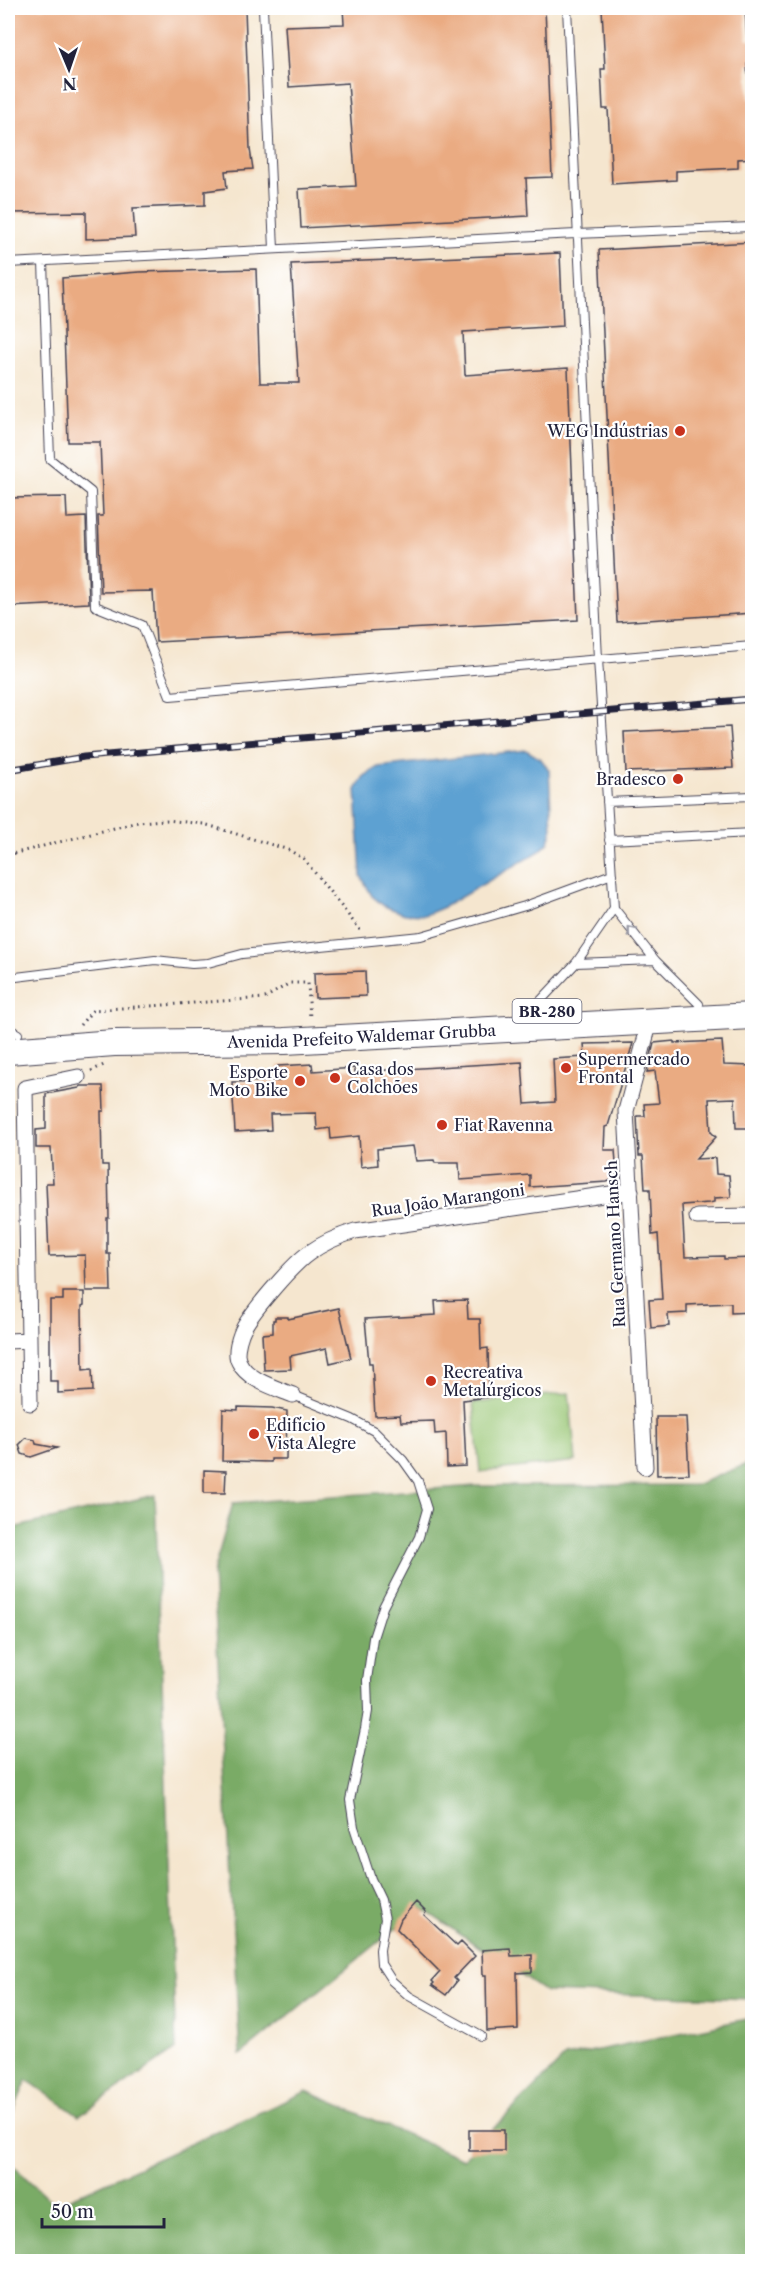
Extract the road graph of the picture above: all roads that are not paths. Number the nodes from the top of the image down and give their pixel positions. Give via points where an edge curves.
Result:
1 (263, 8) edge
2 (567, 8) edge
3 (753, 227) edge
4 (576, 234) junction
5 (274, 249) junction
6 (43, 262) junction
7 (8, 263) edge
8 (753, 646) edge
9 (598, 659) junction
10 (753, 796) edge
11 (607, 802) junction
12 (753, 833) edge
13 (609, 840) junction
14 (612, 874) junction
15 (614, 908) junction
16 (655, 960) junction
17 (576, 963) junction
18 (8, 978) edge
19 (753, 1001) edge
20 (699, 1004) junction
21 (530, 1012) junction
22 (753, 1016) edge
23 (650, 1021) junction
24 (10, 1037) edge
25 (78, 1077) dead end
26 (631, 1191) junction
27 (753, 1216) edge
28 (697, 1217) dead end
29 (29, 1340) junction
30 (8, 1341) edge
31 (293, 1395) joint
32 (30, 1402) dead end
33 (645, 1467) dead end
34 (481, 2036) dead end

1 - 5 lane
2 - 4 lane
3 - 4 lane
4 - 5 lane
4 - 9 lane
5 - 6 lane
6 - 7 lane
6 - 9 lane via 50,459 91,492 95,606 142,625 170,696
8 - 9 lane
9 - 11 lane
10 - 11 lane
11 - 13 lane
12 - 13 lane
13 - 14 lane
14 - 15 lane
14 - 18 lane via 525,906 421,936 242,954 208,963 155,960
16 -> 15 lane
15 - 17 lane
16 - 17 lane
16 - 20 lane
17 - 21 lane
19 - 20 highway, Avenida Prefeito Waldemar Grubba / BR-280
20 - 21 highway, Avenida Prefeito Waldemar Grubba / BR-280
21 - 24 highway, Avenida Prefeito Waldemar Grubba / BR-280
22 - 23 highway, Avenida Prefeito Waldemar Grubba / BR-280
23 - 24 highway, Avenida Prefeito Waldemar Grubba / BR-280 via 285,1041 114,1043
23 - 26 street, Rua Germano Hansch via 626,1111
25 - 29 street via 25,1088
26 - 31 street, Rua João Marangoni via 355,1232 308,1253 258,1308 241,1333 238,1348 238,1361 247,1373
26 - 33 street, Rua Germano Hansch
27 - 28 street
29 - 30 street
29 - 32 street
31 - 34 lane via 374,1431 418,1481 427,1509 419,1537 383,1607 373,1638 367,1680 368,1712 350,1800 354,1827 385,1919 381,1964 409,1996

